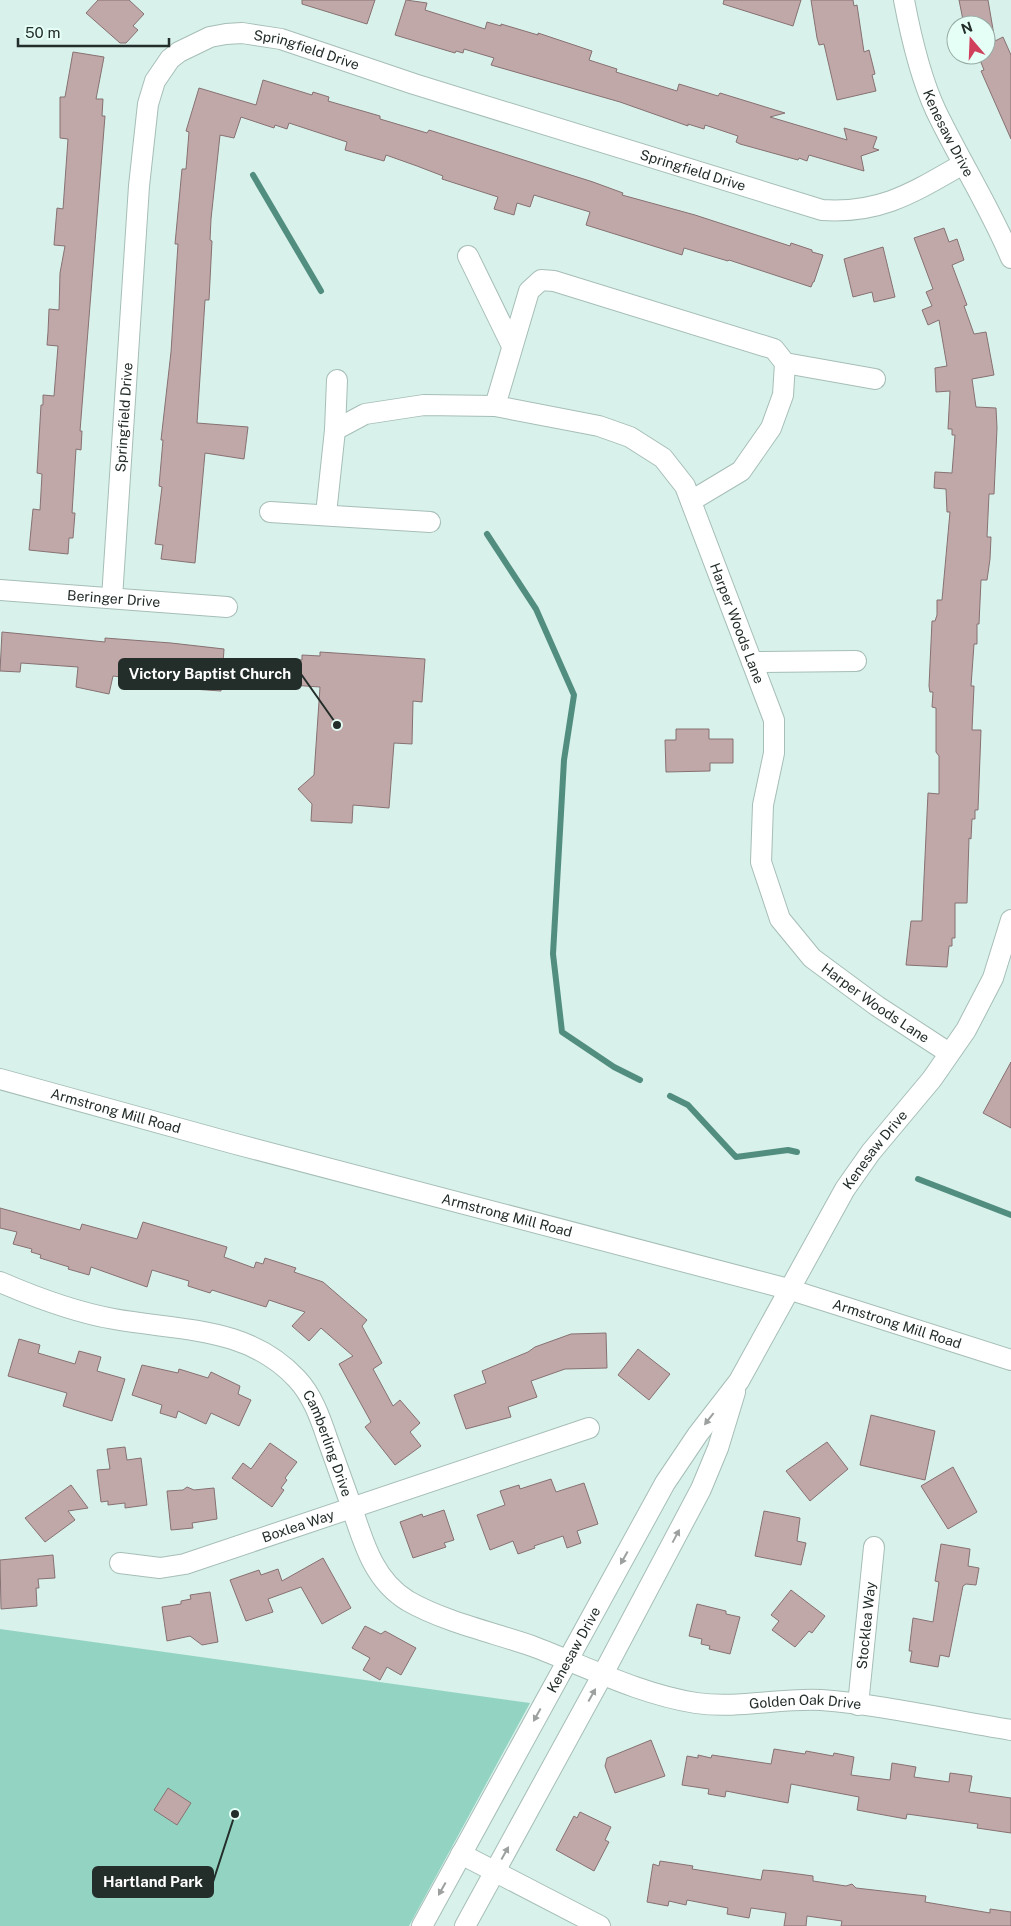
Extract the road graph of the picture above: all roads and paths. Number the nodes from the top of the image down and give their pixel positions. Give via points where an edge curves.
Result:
1 (904, 0) edge
2 (963, 164) junction
3 (468, 256) dead end
4 (1011, 258) edge
5 (512, 346) junction
6 (784, 363) junction
7 (875, 379) dead end
8 (337, 380) dead end
9 (495, 406) junction
10 (336, 430) junction
11 (691, 501) junction
12 (270, 512) dead end
13 (326, 514) junction
14 (430, 522) dead end
15 (0, 590) edge
16 (112, 598) junction
17 (227, 607) dead end
18 (856, 661) dead end
19 (752, 662) junction
20 (1011, 920) edge
21 (949, 1053) junction
22 (0, 1079) edge
23 (0, 1282) edge
24 (788, 1289) junction
25 (1011, 1360) edge
26 (739, 1381) junction
27 (588, 1428) dead end
28 (352, 1509) junction
29 (874, 1547) dead end
30 (120, 1563) dead end
31 (568, 1660) junction
32 (603, 1674) junction
33 (858, 1705) junction
34 (1011, 1730) edge
35 (461, 1854) junction
36 (495, 1872) junction
37 (422, 1926) edge
38 (465, 1926) edge
39 (600, 1926) edge

1 - 2 street, Kenesaw Drive via 918,61 935,109
2 - 4 street, Kenesaw Drive via 988,205
2 - 16 street, Springfield Drive via 904,196 872,208 847,212 822,210 414,84 281,39 242,32 226,34 210,37 179,52 155,81 148,104 138,196
3 - 5 street
5 - 6 street via 529,291 541,280 554,281 774,349
5 - 9 street
6 - 7 street
6 - 11 street via 784,395 771,428 741,471
8 - 10 street
9 - 10 street, Harper Woods Lane via 424,405 365,414
9 - 11 street, Harper Woods Lane via 599,426 630,437 663,458 685,486
10 - 13 street
11 - 19 street, Harper Woods Lane
12 - 13 street
13 - 14 street
15 - 16 street, Beringer Drive
16 - 17 street, Beringer Drive
18 - 19 street
19 - 21 street, Harper Woods Lane via 774,720 774,753 763,805 761,862 780,919 812,958
20 - 21 street, Kenesaw Drive via 993,978 966,1030
21 - 24 street, Kenesaw Drive via 845,1189
22 - 24 street, Armstrong Mill Road
23 - 28 street, Camberling Drive via 74,1310 111,1319 236,1338 262,1351 298,1380 309,1395 319,1414
24 - 25 street, Armstrong Mill Road
24 - 26 street, Kenesaw Drive
26 -> 31 street, Kenesaw Drive via 665,1484
32 -> 26 street, Kenesaw Drive via 701,1489
27 - 28 street, Boxlea Way
28 - 30 street, Boxlea Way via 185,1564 160,1568
28 - 31 street, Camberling Drive via 361,1538 379,1574 407,1600
29 - 33 street, Stocklea Way
31 - 32 street, Camberling Drive
31 -> 35 street, Kenesaw Drive
32 - 33 street, Golden Oak Drive via 695,1703 726,1706 820,1700
36 -> 32 street, Kenesaw Drive
33 - 34 street, Golden Oak Drive
35 - 36 street
35 -> 37 street, Kenesaw Drive
36 - 38 street, Kenesaw Drive
36 - 39 street

